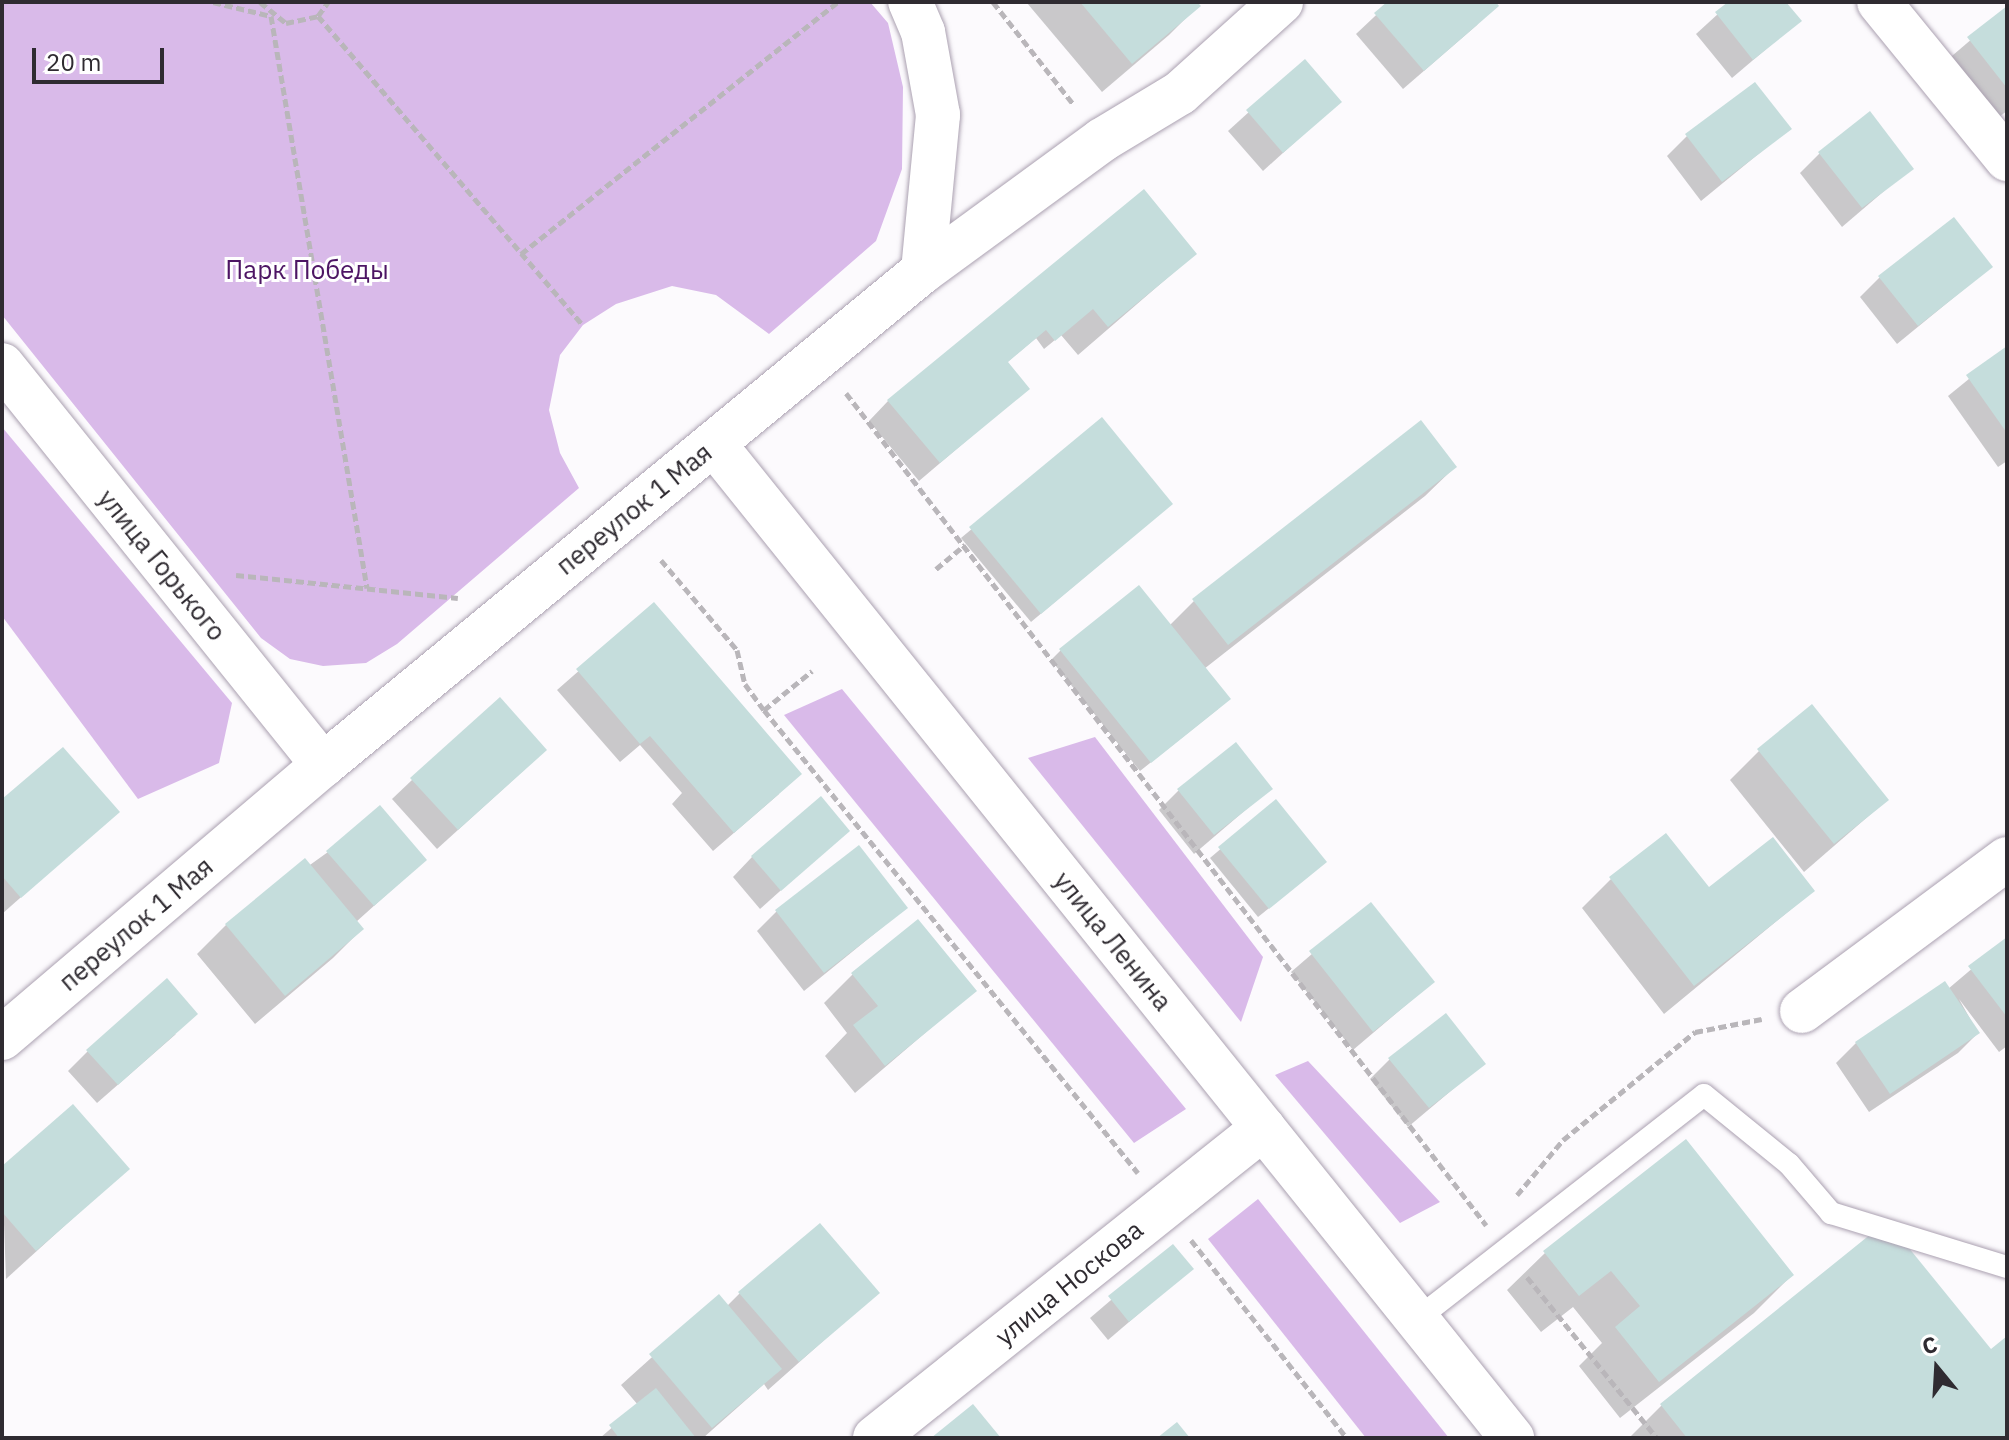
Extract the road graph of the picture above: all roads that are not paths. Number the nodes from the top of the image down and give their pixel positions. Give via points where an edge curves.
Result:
1 (910, 2) edge
2 (1281, 2) edge
3 (1879, 2) edge
4 (2007, 159) edge
5 (923, 271) junction
6 (2, 365) edge
7 (714, 444) junction
8 (323, 765) junction
9 (2007, 859) edge
10 (1802, 1011) road end
11 (2, 1038) edge
12 (1263, 1128) junction
13 (2007, 1267) edge
14 (1416, 1320) junction
15 (875, 1438) edge
16 (1512, 1438) edge

1 - 5 main road via 923,32 938,115
2 - 5 main road, переулок 1 Мая via 1180,93 1102,140
3 - 4 main road
5 - 7 main road, переулок 1 Мая
6 - 8 main road, улица Горького
7 - 8 main road, переулок 1 Мая
7 - 12 main road, улица Ленина
8 - 11 main road, переулок 1 Мая
9 - 10 main road
12 - 14 main road, улица Ленина
12 - 15 main road, улица Носкова
13 - 14 lane via 1831,1213 1789,1164 1704,1095
14 - 16 main road, улица Ленина

